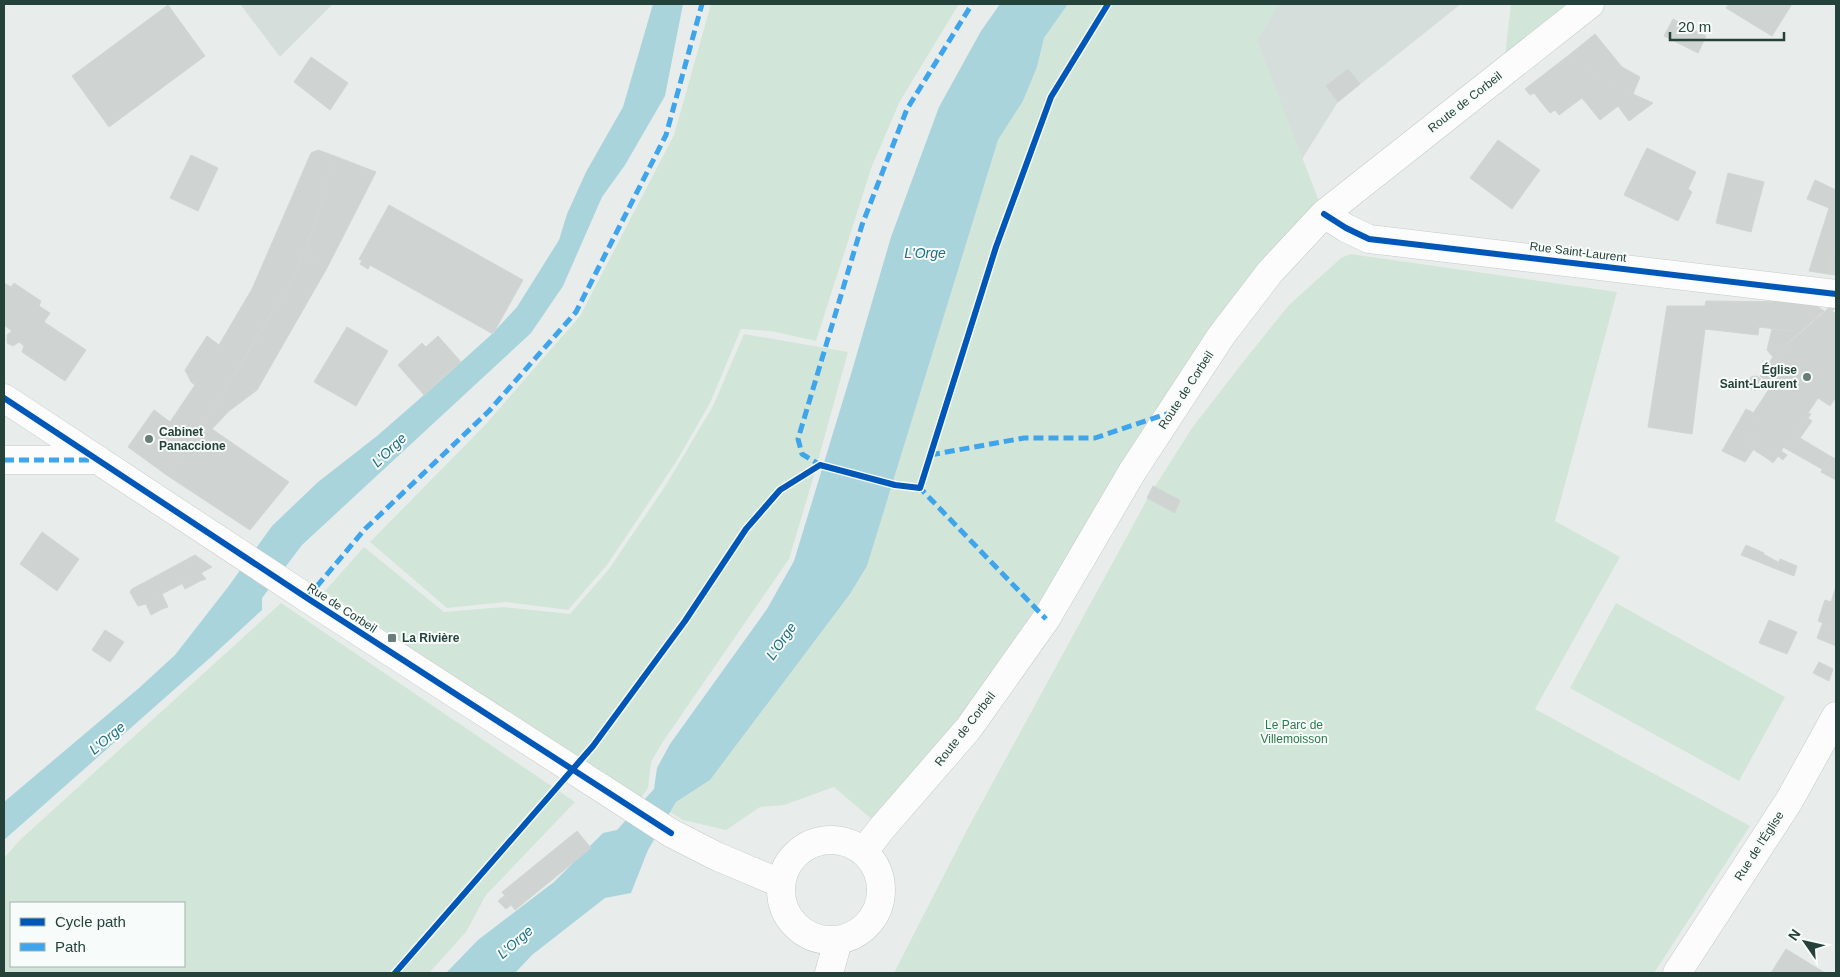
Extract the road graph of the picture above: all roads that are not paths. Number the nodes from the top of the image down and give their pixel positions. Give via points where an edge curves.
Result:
1 (1590, 4) edge
2 (1324, 214) junction
3 (1836, 294) edge
4 (4, 398) edge
5 (4, 460) edge
6 (98, 460) junction
7 (1836, 716) edge
8 (864, 852) junction
9 (780, 883) junction
10 (838, 940) junction
11 (829, 973) edge
12 (1676, 973) edge

1 - 2 main road, Route de Corbeil
2 - 3 main road, Rue Saint-Laurent via 1369,239
2 - 8 main road, Route de Corbeil via 1270,272 1221,336 1132,472 1046,619 968,728
4 - 6 main road, Rue de Corbeil
5 - 6 main road
6 - 9 main road, Rue de Corbeil via 671,834
7 - 12 main road, Rue de l'Église via 1789,801
8 - 9 main road via 841,840 815,842 792,858
8 - 10 main road via 880,876 880,904 874,918 864,928
9 - 10 main road via 787,915 796,927 823,940
10 - 11 main road

